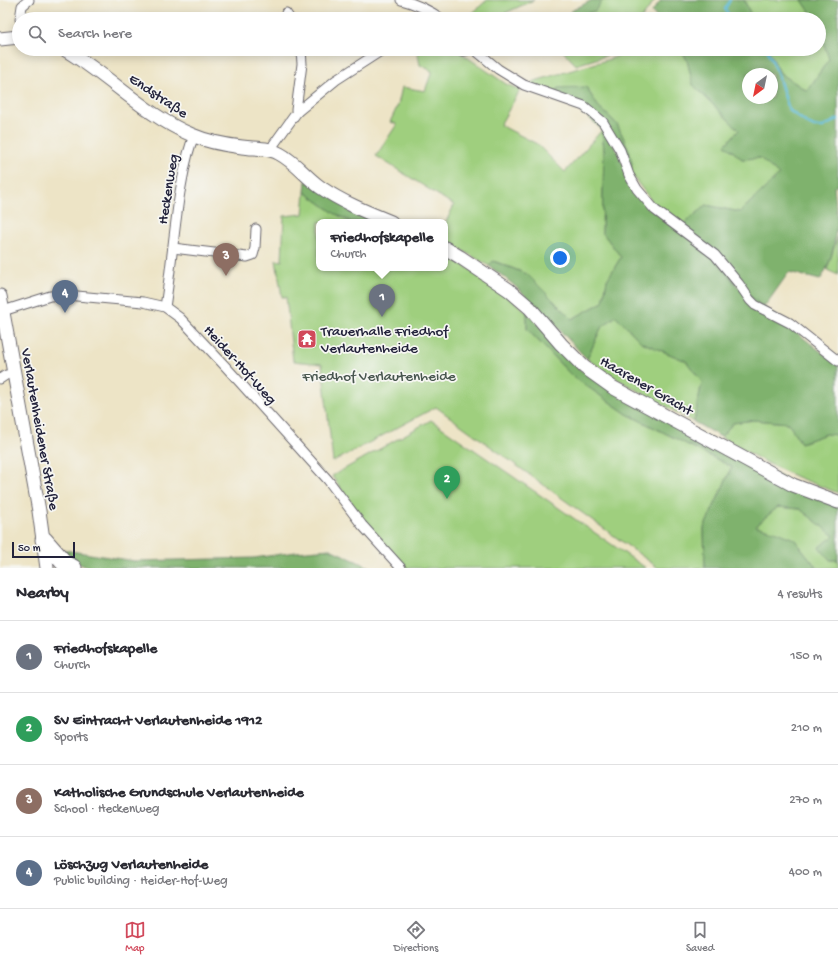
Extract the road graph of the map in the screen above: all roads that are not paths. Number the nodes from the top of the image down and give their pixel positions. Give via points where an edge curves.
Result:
1 (401, 0) edge
2 (26, 1) edge
3 (21, 12) edge
4 (432, 12) edge
5 (12, 38) edge
6 (0, 39) edge
7 (75, 56) edge
8 (301, 56) edge
9 (373, 56) edge
10 (482, 56) edge
11 (297, 112) junction
12 (194, 136) junction
13 (271, 150) junction
14 (383, 219) edge
15 (256, 229) dead end
16 (173, 248) junction
17 (448, 250) edge
18 (0, 296) edge
19 (165, 307) junction
20 (3, 311) junction
21 (838, 361) edge
22 (14, 373) junction
23 (0, 379) edge
24 (838, 502) edge
25 (44, 540) junction
26 (47, 568) edge
27 (73, 568) edge
28 (401, 568) edge

1 - 4 street via 412,2
2 - 3 street
5 - 6 main road
7 - 12 main road, Endstraße via 154,115
8 - 11 street
9 - 11 street via 336,80
10 - 21 street via 524,85 584,106 594,114 603,122 637,189 656,210 715,255 755,305 790,323
11 - 13 street
12 - 13 main road, Endstraße via 214,143
12 - 16 street, Heckenweg via 187,152
13 - 14 main road via 341,200
15 - 16 street via 253,255 247,257
16 - 19 street, Heckenweg
17 - 24 main road, Haarener Gracht via 509,290 530,308 584,367 612,387 793,485
18 - 20 main road, Verlautenheidener Straße
19 - 20 street, Heider-Hof-Weg via 143,302 66,295 50,296
19 - 28 street, Heider-Hof-Weg via 180,318 328,480 362,525
20 - 22 main road, Verlautenheidener Straße
22 - 23 street
22 - 25 main road, Verlautenheidener Straße
25 - 26 main road, Verlautenheidener Straße
25 - 27 highway via 66,565

